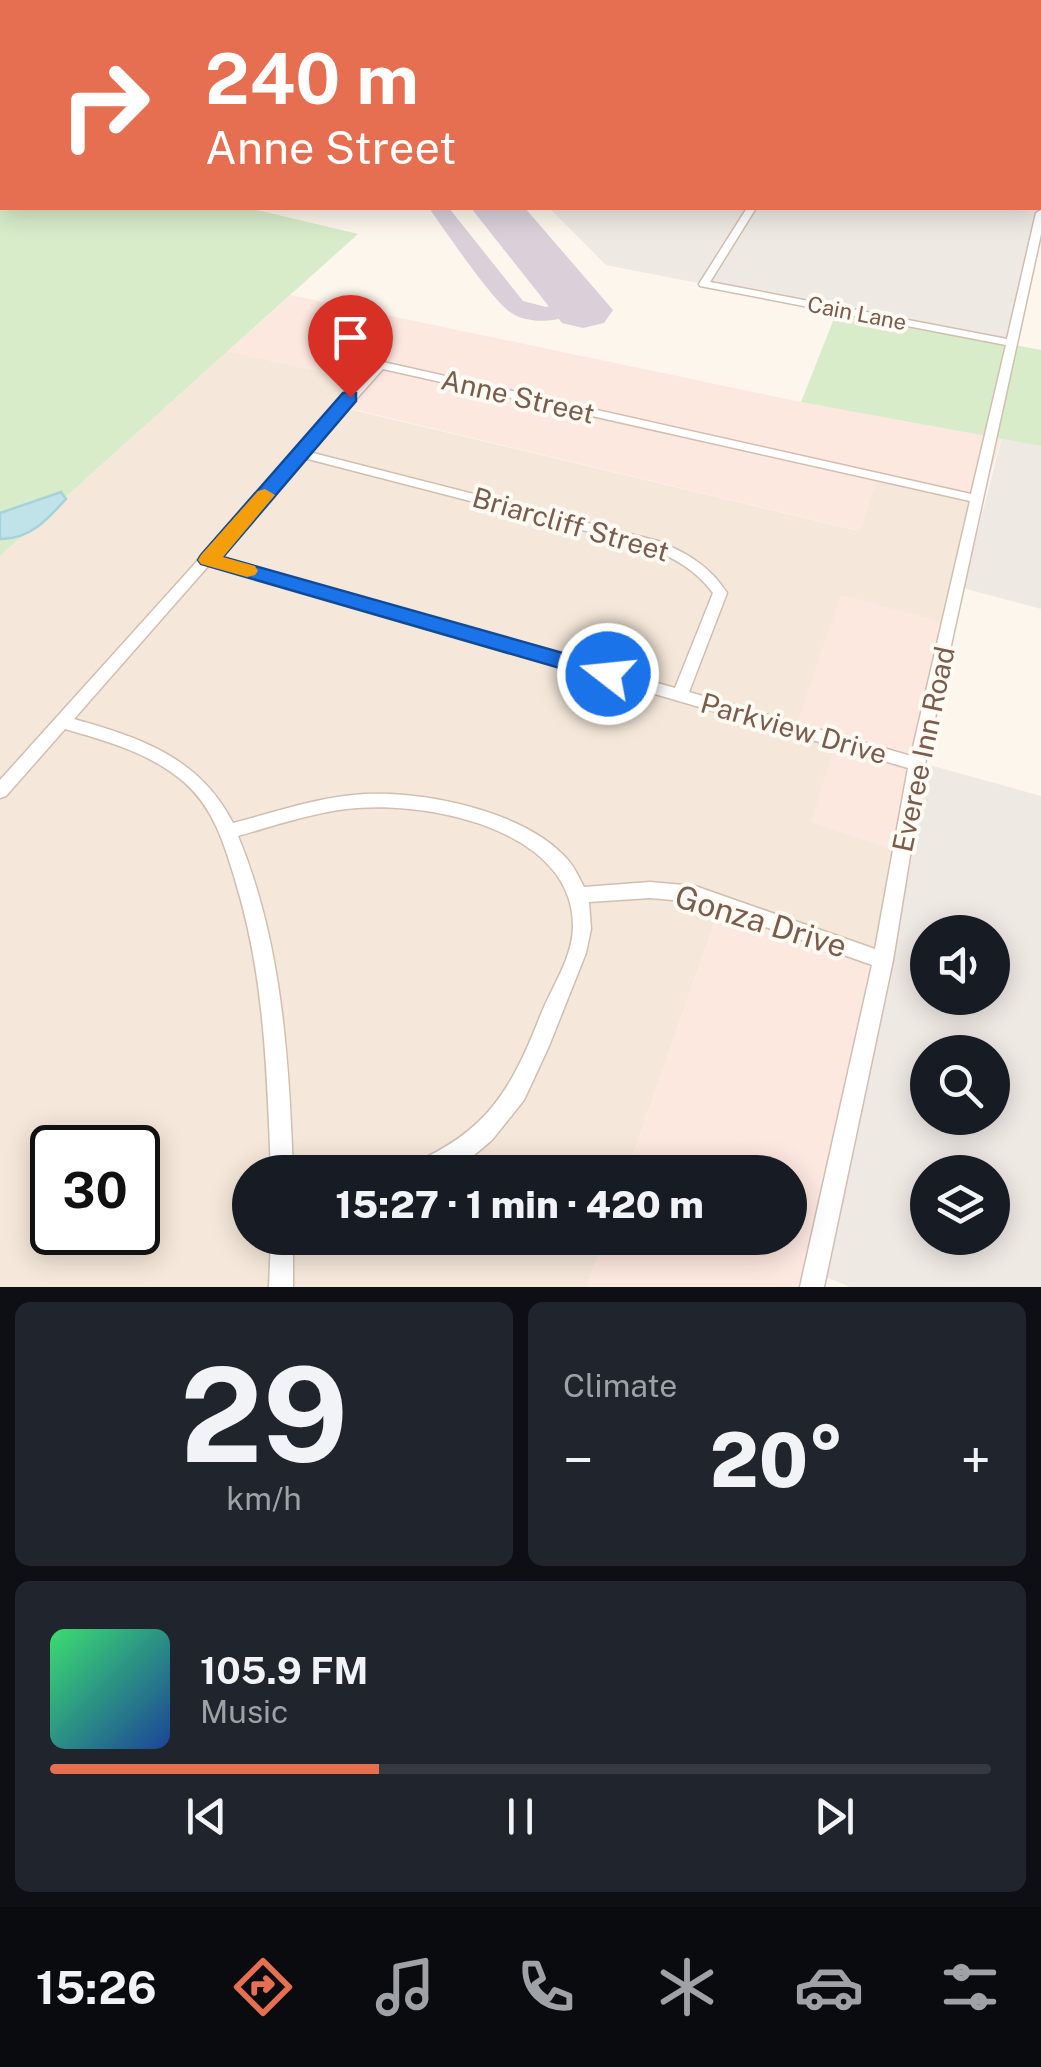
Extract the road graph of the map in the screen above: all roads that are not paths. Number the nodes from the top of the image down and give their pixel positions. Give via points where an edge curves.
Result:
1 (750, 210) edge
2 (1041, 213) edge
3 (1012, 343) junction
4 (335, 350) dead end
5 (380, 366) junction
6 (301, 454) junction
7 (978, 499) junction
8 (208, 560) junction
9 (681, 694) junction
10 (62, 722) junction
11 (918, 764) junction
12 (0, 791) edge
13 (230, 831) junction
14 (578, 895) junction
15 (883, 960) junction
16 (282, 1155) edge
17 (457, 1155) edge
18 (281, 1255) edge
19 (280, 1287) edge
20 (812, 1287) edge

1 - 3 street, Cain Lane via 705,283
2 - 3 street, Everee Inn Road
3 - 7 street, Everee Inn Road
4 - 5 street, Anne Street
5 - 6 street
5 - 7 street, Anne Street
6 - 8 street
6 - 9 street, Briarcliff Street via 684,556 708,573 720,593
7 - 11 street, Everee Inn Road
8 - 9 street, Parkview Drive
8 - 10 street
9 - 11 street, Parkview Drive
10 - 12 street
10 - 13 street via 162,758 203,791
11 - 15 street, Everee Inn Road
13 - 14 street via 330,805 404,800 529,837 554,855
13 - 16 street via 261,938 279,1048
14 - 15 street, Gonza Drive via 695,894
14 - 17 street via 582,928 571,965 511,1105
15 - 20 street, Everee Inn Road
18 - 19 street

